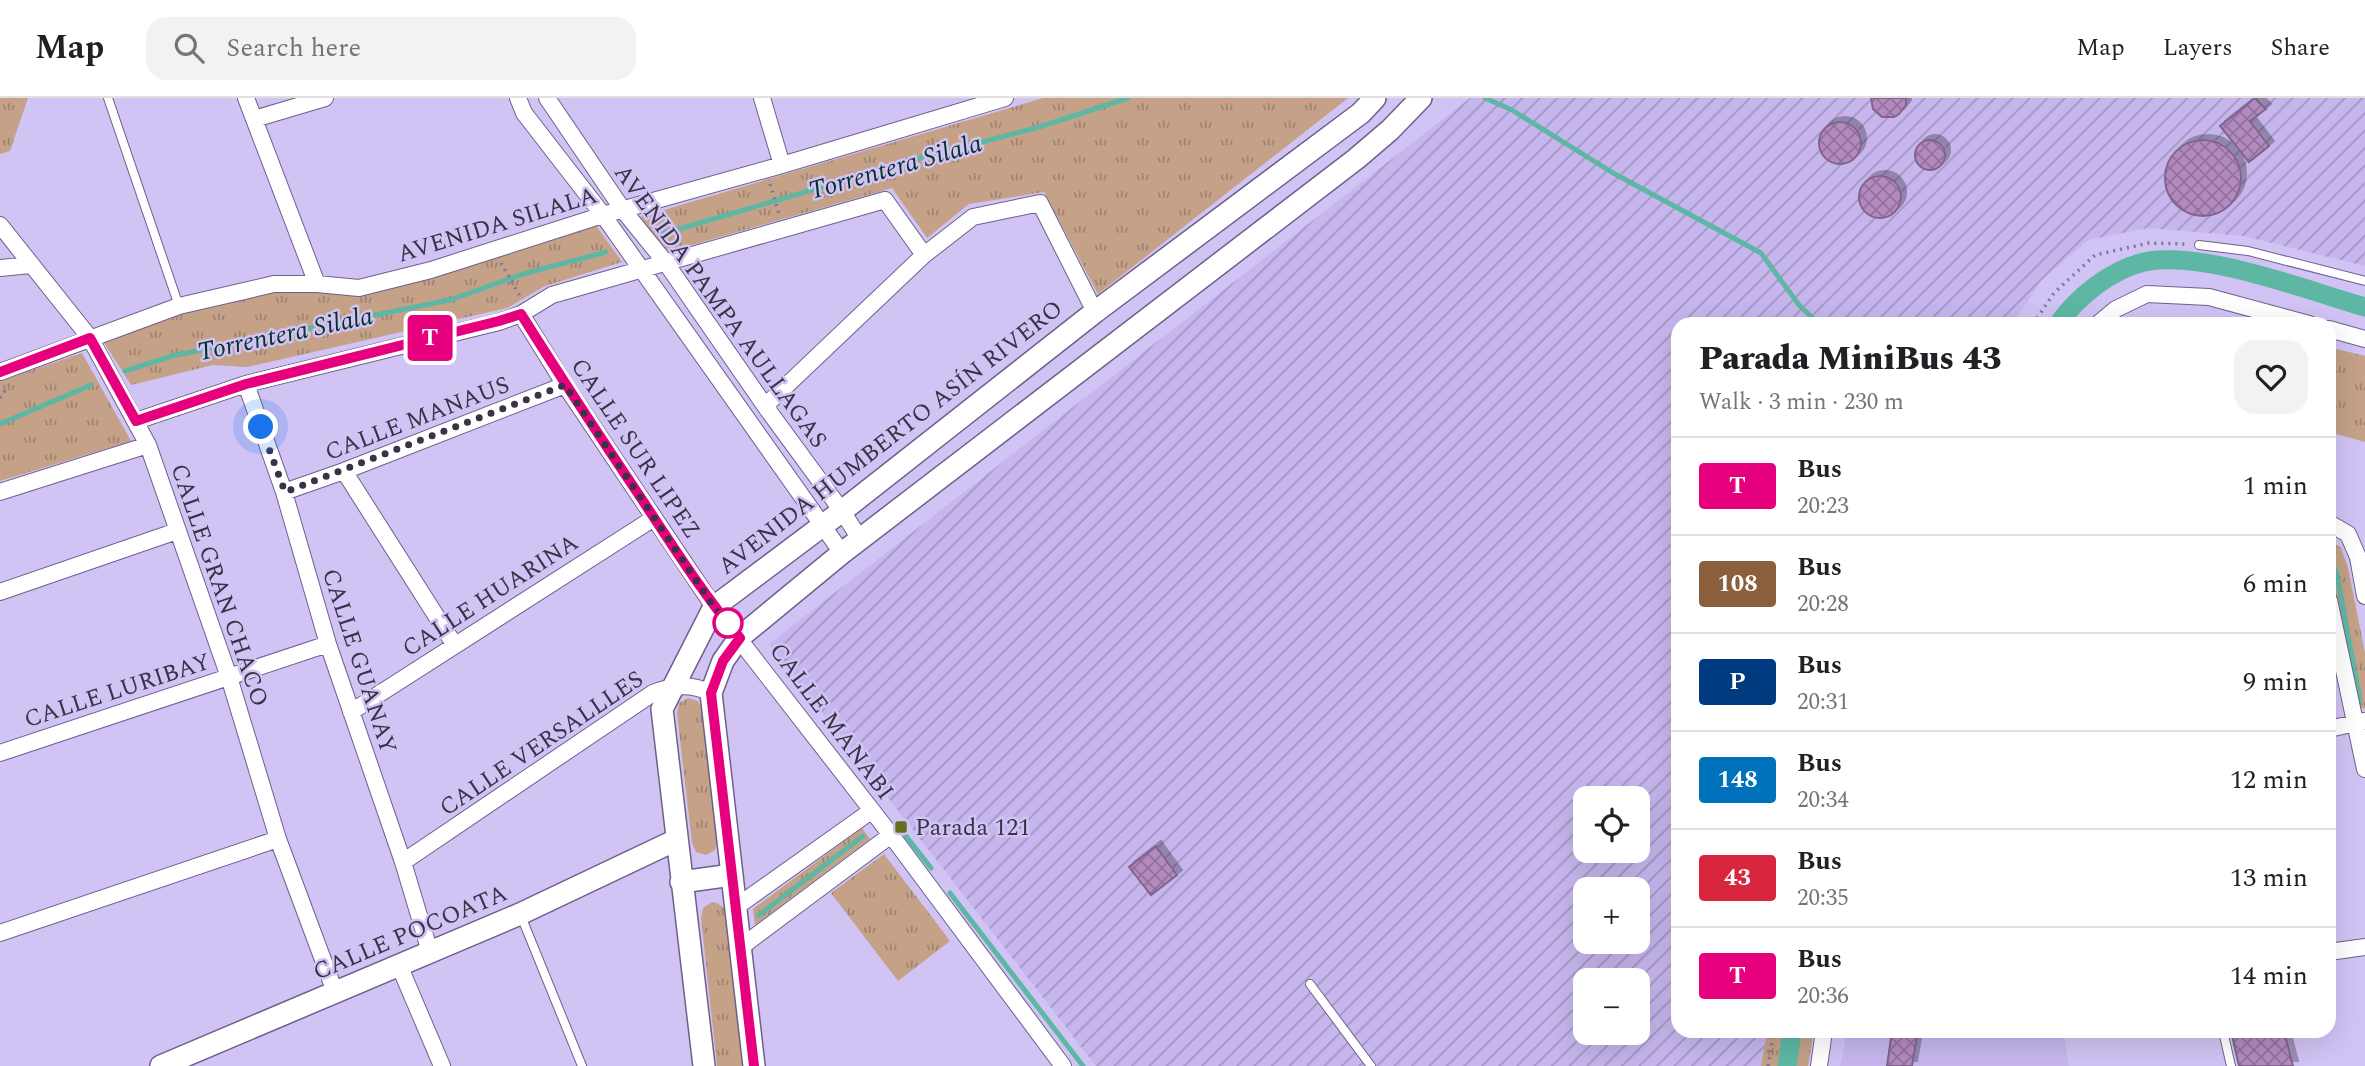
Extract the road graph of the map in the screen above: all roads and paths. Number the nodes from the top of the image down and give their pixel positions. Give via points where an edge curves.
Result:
1 (108, 98) edge
2 (246, 98) edge
3 (325, 98) edge
4 (518, 98) edge
5 (547, 98) edge
6 (762, 98) edge
7 (1002, 98) edge
8 (1375, 98) edge
9 (1421, 98) edge
10 (254, 120) junction
11 (1333, 133) junction
12 (1356, 159) junction
13 (782, 165) junction
14 (773, 192) dead end
15 (623, 210) junction
16 (778, 210) dead end
17 (603, 215) junction
18 (0, 225) edge
19 (2199, 245) joint
20 (923, 255) junction
21 (666, 263) junction
22 (31, 265) junction
23 (0, 268) edge
24 (641, 268) junction
25 (506, 273) dead end
26 (2365, 281) edge
27 (317, 284) junction
28 (514, 285) dead end
29 (179, 306) junction
30 (1095, 312) junction
31 (521, 314) junction
32 (2038, 317) edge
33 (2106, 317) edge
34 (2283, 317) edge
35 (2336, 331) edge
36 (90, 338) junction
37 (2365, 339) edge
38 (0, 372) edge
39 (246, 384) junction
40 (565, 385) junction
41 (765, 406) junction
42 (136, 421) junction
43 (148, 444) junction
44 (344, 471) junction
45 (0, 492) edge
46 (285, 492) junction
47 (842, 511) junction
48 (654, 518) junction
49 (821, 525) junction
50 (2336, 527) edge
51 (177, 531) junction
52 (860, 539) junction
53 (842, 553) junction
54 (2362, 556) edge
55 (0, 592) edge
56 (2365, 596) edge
57 (714, 607) junction
58 (2336, 628) edge
59 (740, 638) junction
60 (328, 644) junction
61 (454, 644) junction
62 (229, 677) junction
63 (672, 686) junction
64 (711, 693) junction
65 (351, 712) junction
66 (2360, 722) edge
67 (2336, 727) edge
68 (0, 753) edge
69 (2365, 769) edge
70 (871, 811) junction
71 (891, 835) junction
72 (278, 839) junction
73 (676, 841) junction
74 (403, 862) junction
75 (732, 876) junction
76 (681, 882) junction
77 (736, 908) junction
78 (520, 914) junction
79 (0, 933) edge
80 (741, 947) junction
81 (2365, 947) edge
82 (2336, 951) edge
83 (430, 952) junction
84 (399, 965) junction
85 (1310, 984) dead end
86 (335, 992) junction
87 (1773, 1038) edge
88 (1824, 1038) edge
89 (2225, 1038) edge
90 (161, 1066) edge
91 (442, 1066) edge
92 (582, 1066) edge
93 (704, 1066) edge
94 (754, 1066) edge
95 (1063, 1066) edge
96 (1371, 1066) edge
97 (1768, 1066) edge
98 (1819, 1066) edge
99 (2231, 1066) edge

1 - 29 lane
2 - 10 street
3 - 10 street
4 - 17 street, AVENIDA PAMPA AULLAGAS via 524,113
5 - 15 street, AVENIDA PAMPA AULLAGAS
6 - 13 street
7 - 13 street, AVENIDA SILALA
8 - 11 street, AVENIDA HUMBERTO ASÍN RIVERO
9 - 12 street
10 - 27 street
11 - 12 street
11 - 30 street, AVENIDA HUMBERTO ASÍN RIVERO
12 - 52 street
13 - 15 street, AVENIDA SILALA
14 - 16 path
15 - 17 street, AVENIDA SILALA
15 - 21 street, AVENIDA PAMPA AULLAGAS
17 - 24 street, AVENIDA PAMPA AULLAGAS
17 - 27 street, AVENIDA SILALA via 359,288
18 - 22 street, CALLE GRAN CHACO
19 - 26 lane via 2248,251
19 - 32 path via 2149,243 2095,255 2054,293
20 - 21 street via 885,200
20 - 30 street via 973,217 1040,203
20 - 41 street
21 - 24 street
21 - 41 street, AVENIDA PAMPA AULLAGAS
22 - 23 street
22 - 36 street, CALLE GRAN CHACO
24 - 31 street via 552,295
24 - 49 street, AVENIDA PAMPA AULLAGAS
25 - 28 path
27 - 29 street, AVENIDA SILALA via 274,285
29 - 36 street, AVENIDA SILALA
30 - 47 street, AVENIDA HUMBERTO ASÍN RIVERO
31 - 39 street
31 - 40 street, CALLE SUR LIPEZ
33 - 34 street via 2147,294 2209,297
35 - 37 street
36 - 38 street, AVENIDA SILALA
36 - 42 street, CALLE GRAN CHACO
39 - 42 street
39 - 46 street, CALLE GUANAY
40 - 44 street, CALLE MANAUS
40 - 48 street, CALLE SUR LIPEZ
41 - 47 street, AVENIDA PAMPA AULLAGAS
42 - 43 street, CALLE GRAN CHACO
43 - 45 street
43 - 51 street, CALLE GRAN CHACO
44 - 46 street, CALLE MANAUS
44 - 61 street
46 - 60 street, CALLE GUANAY
47 - 49 street, AVENIDA HUMBERTO ASÍN RIVERO
47 - 52 street, AVENIDA PAMPA AULLAGAS
48 - 57 street, CALLE SUR LIPEZ
48 - 61 street, CALLE HUARINA
49 - 53 street, AVENIDA PAMPA AULLAGAS
49 - 57 street, AVENIDA HUMBERTO ASÍN RIVERO
50 - 54 street via 2348,534
51 - 55 street
51 - 62 street, CALLE GRAN CHACO
52 - 53 street
53 - 59 street
54 - 56 street
57 - 59 street, CALLE MANABI
57 - 63 street, AVENIDA HUMBERTO ASÍN RIVERO
58 - 66 street
59 - 64 street via 723,661
59 - 70 street, CALLE MANABI
60 - 62 street, CALLE LURIBAY
60 - 65 street, CALLE GUANAY
61 - 65 street, CALLE HUARINA
62 - 68 street, CALLE LURIBAY
62 - 72 street, CALLE GRAN CHACO
63 - 64 street, CALLE VERSALLLES via 699,687
63 - 73 street, AVENIDA HUMBERTO ASÍN RIVERO via 662,709
63 - 74 street, CALLE VERSALLLES via 653,693
64 - 75 street
65 - 74 street, CALLE GUANAY
66 - 67 street
66 - 69 street
70 - 71 street, CALLE MANABI
70 - 77 street
71 - 80 street
71 - 95 street, CALLE MANABI
72 - 79 street
72 - 86 street, CALLE GRAN CHACO
73 - 76 street, AVENIDA HUMBERTO ASÍN RIVERO
73 - 78 street, CALLE POCOATA
74 - 83 street, CALLE GUANAY
75 - 76 street
75 - 77 street
76 - 93 street, AVENIDA HUMBERTO ASÍN RIVERO
77 - 80 street
78 - 83 street, CALLE POCOATA
78 - 92 lane
80 - 94 street
81 - 82 street
83 - 84 street, CALLE POCOATA
84 - 86 street, CALLE POCOATA
84 - 91 street
85 - 96 lane
86 - 90 street, CALLE POCOATA
87 - 97 path
88 - 98 street
89 - 99 lane

